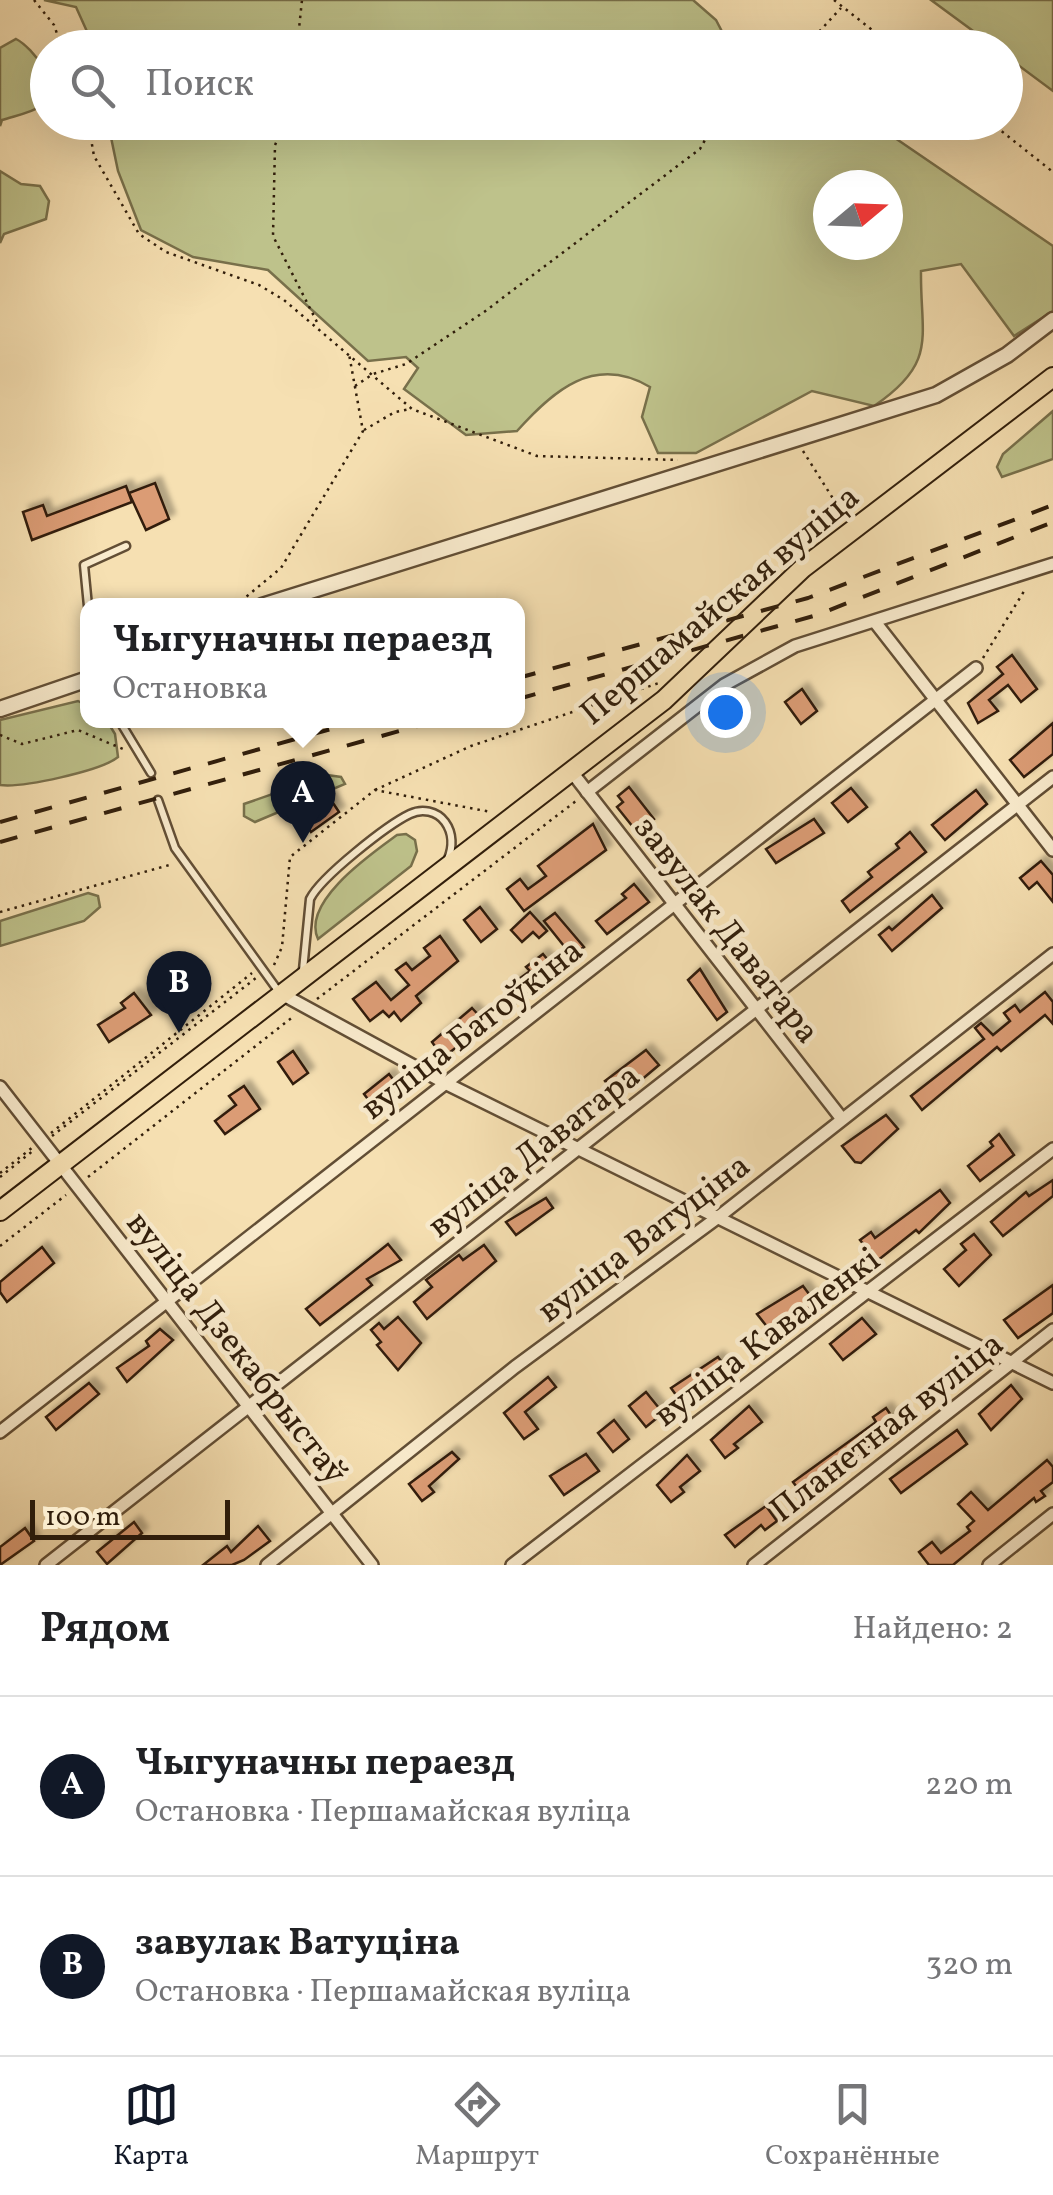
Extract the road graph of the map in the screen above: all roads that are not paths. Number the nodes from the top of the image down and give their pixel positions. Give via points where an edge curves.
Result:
1 (1053, 320) edge
2 (1053, 378) edge
3 (126, 546) dead end
4 (1053, 564) edge
5 (87, 598) edge
6 (288, 598) edge
7 (874, 622) junction
8 (976, 668) road end
9 (80, 682) edge
10 (937, 702) junction
11 (0, 709) edge
12 (122, 728) edge
13 (572, 771) junction
14 (151, 772) dead end
15 (1053, 777) edge
16 (587, 792) junction
17 (158, 800) dead end
18 (1018, 805) junction
19 (1053, 850) edge
20 (446, 865) junction
21 (673, 904) junction
22 (1053, 954) edge
23 (303, 975) junction
24 (280, 992) junction
25 (757, 1011) junction
26 (445, 1083) junction
27 (0, 1086) edge
28 (842, 1119) junction
29 (582, 1148) junction
30 (1053, 1149) edge
31 (61, 1164) junction
32 (0, 1211) edge
33 (721, 1216) junction
34 (872, 1290) junction
35 (170, 1302) junction
36 (1053, 1330) edge
37 (1012, 1361) junction
38 (1053, 1383) edge
39 (249, 1406) junction
40 (0, 1432) edge
41 (332, 1514) junction
42 (1053, 1514) edge
43 (46, 1565) edge
44 (268, 1565) edge
45 (372, 1565) edge
46 (512, 1565) edge
47 (754, 1565) edge
48 (989, 1565) edge

1 - 6 street via 1008,355 936,395
2 - 13 main road, Першамайская вуліца via 772,594 692,677
3 - 5 lane via 84,566
4 - 7 street
7 - 10 street
7 - 16 street via 796,646 724,685
8 - 10 street, вуліца Батоўкіна
9 - 11 street
10 - 18 street
10 - 21 street, вуліца Батоўкіна
12 - 14 lane
13 - 16 street, завулак Даватара
13 - 20 main road, Першамайская вуліца
15 - 18 street, вуліца Даватара
16 - 21 street, завулак Даватара
17 - 24 lane via 174,848
18 - 19 street
18 - 25 street, вуліца Даватара
20 - 23 main road, Першамайская вуліца
20 - 23 lane via 451,834 429,811 412,812 362,850 310,898
21 - 25 street, завулак Даватара
21 - 26 street, вуліца Батоўкіна
22 - 28 street, вуліца Ватуціна
23 - 24 main road, Першамайская вуліца
24 - 26 street
24 - 31 main road, Першамайская вуліца
25 - 28 street, завулак Даватара
25 - 29 street, вуліца Даватара
26 - 29 street
26 - 35 street, вуліца Батоўкіна
27 - 31 street, вуліца Дзекабрыстаў
28 - 33 street, вуліца Ватуціна
29 - 33 street
29 - 39 street, вуліца Даватара
30 - 34 street, вуліца Каваленкі
31 - 32 main road, Першамайская вуліца
31 - 35 street, вуліца Дзекабрыстаў
33 - 34 street
33 - 41 street, вуліца Ватуціна via 515,1367
34 - 37 street
34 - 46 street, вуліца Каваленкі
35 - 39 street, вуліца Дзекабрыстаў
35 - 40 street, вуліца Батоўкіна
36 - 37 street, Планетная вуліца
37 - 38 street
37 - 47 street, Планетная вуліца
39 - 41 street, вуліца Дзекабрыстаў
39 - 43 street, вуліца Даватара
41 - 44 street, вуліца Ватуціна
41 - 45 street, вуліца Дзекабрыстаў
42 - 48 street

